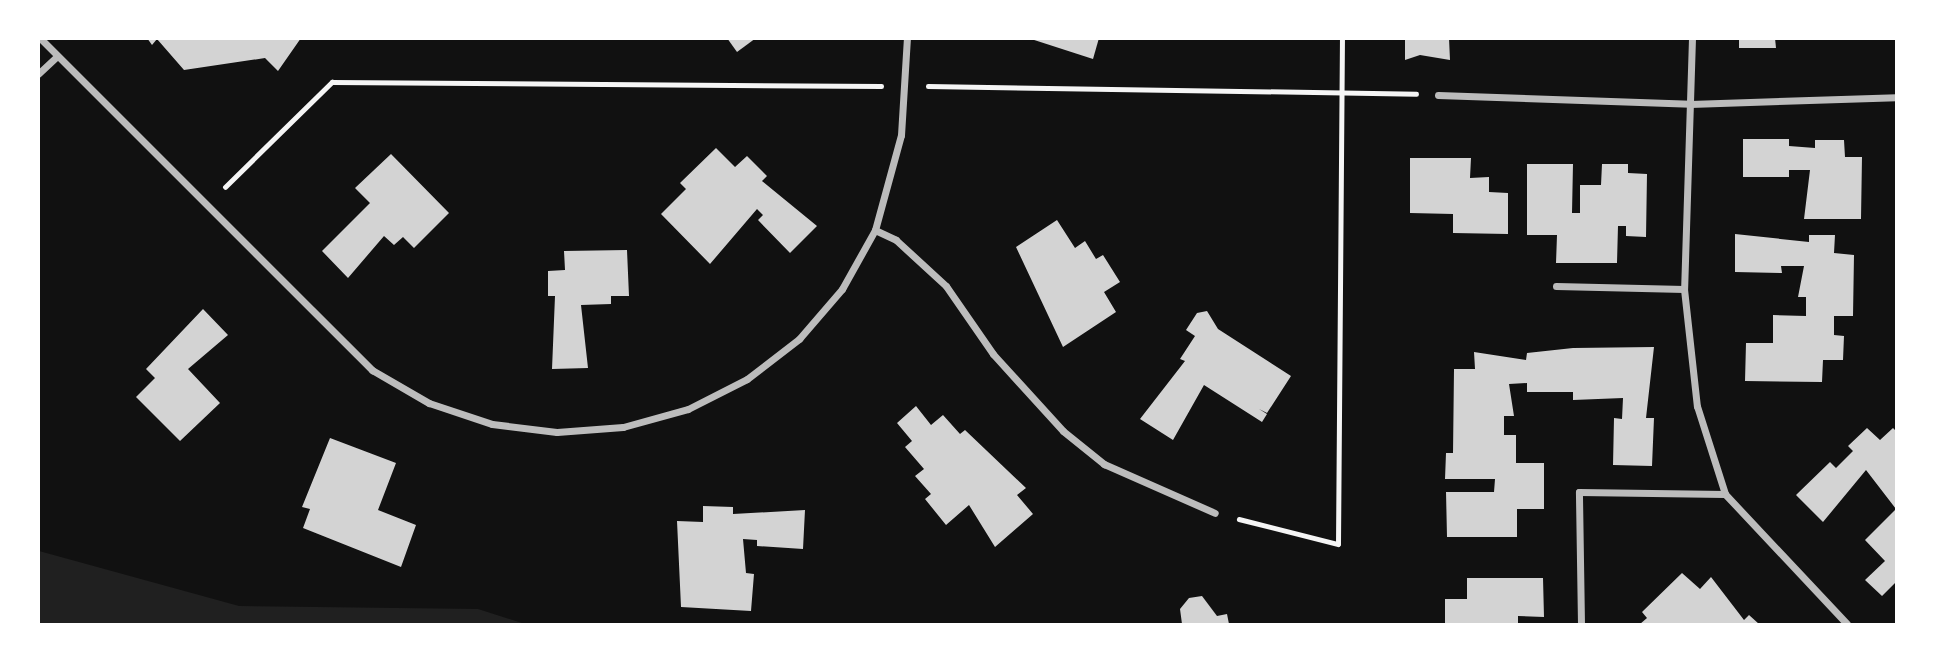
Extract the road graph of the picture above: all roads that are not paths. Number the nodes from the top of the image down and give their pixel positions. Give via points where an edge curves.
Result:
1 (40, 38) edge
2 (907, 38) edge
3 (1692, 38) edge
4 (57, 56) junction
5 (38, 74) edge
6 (1438, 95) road end
7 (1896, 97) edge
8 (1690, 104) junction
9 (875, 230) junction
10 (1556, 286) dead end
11 (1684, 289) junction
12 (1725, 494) junction
13 (1215, 513) road end
14 (1581, 625) edge
15 (1847, 625) edge

1 - 4 street
2 - 9 street via 898,147
3 - 8 street
4 - 5 street
4 - 9 street via 372,370 454,411 492,424 557,432 623,427 675,413 747,379 808,329 842,289
6 - 8 street
7 - 8 street
8 - 11 street
9 - 13 street via 895,240 946,286 993,354 1063,431 1104,464
10 - 11 street
11 - 12 street via 1697,406
12 - 14 street via 1579,492
12 - 15 street

